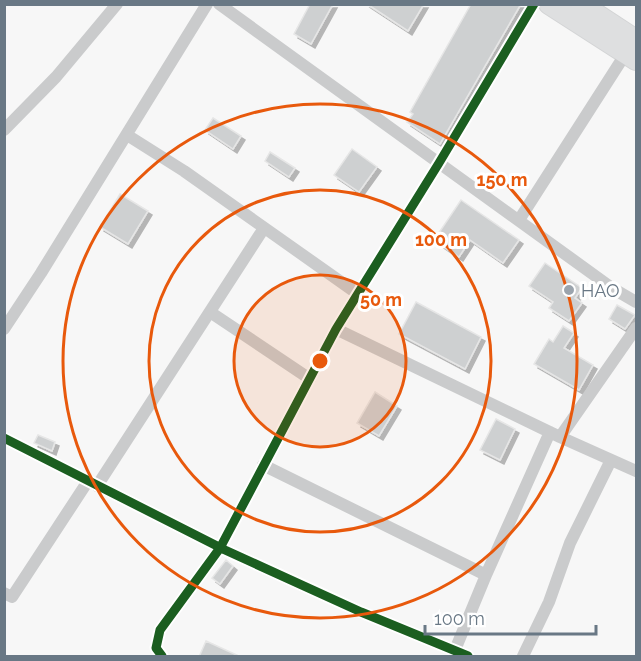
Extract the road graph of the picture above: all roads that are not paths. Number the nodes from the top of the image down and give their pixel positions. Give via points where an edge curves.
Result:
1 (117, 4) edge
2 (207, 4) edge
3 (219, 4) edge
4 (534, 4) edge
5 (549, 4) edge
6 (581, 4) edge
7 (633, 51) edge
8 (4, 130) edge
9 (127, 135) junction
10 (439, 163) junction
11 (519, 220) junction
12 (264, 228) junction
13 (358, 294) junction
14 (636, 302) edge
15 (210, 312) junction
16 (636, 328) edge
17 (4, 329) edge
18 (336, 329) junction
19 (310, 379) junction
20 (555, 435) junction
21 (4, 438) edge
22 (611, 460) junction
23 (263, 465) junction
24 (636, 471) edge
25 (92, 484) junction
26 (220, 548) junction
27 (486, 574) junction
28 (4, 593) edge
29 (455, 650) junction
30 (162, 657) edge
31 (468, 657) edge
32 (522, 657) edge

1 - 8 street via 56,77
2 - 9 street
3 - 10 street
4 - 10 street
5 - 7 main road
6 - 7 main road
7 - 11 street
9 - 12 street
9 - 17 street
10 - 11 street
10 - 13 street
11 - 14 street
12 - 13 street
12 - 15 street
13 - 18 street
15 - 19 street
15 - 25 street
16 - 20 street
18 - 19 street
18 - 20 street
19 - 23 street
20 - 22 street
20 - 27 street
21 - 25 street
22 - 24 street
22 - 32 street via 570,543 549,602
23 - 26 street
23 - 27 street
25 - 26 street
25 - 28 street via 12,597
26 - 29 street
26 - 30 street via 160,630 156,648
27 - 29 street
29 - 31 street

